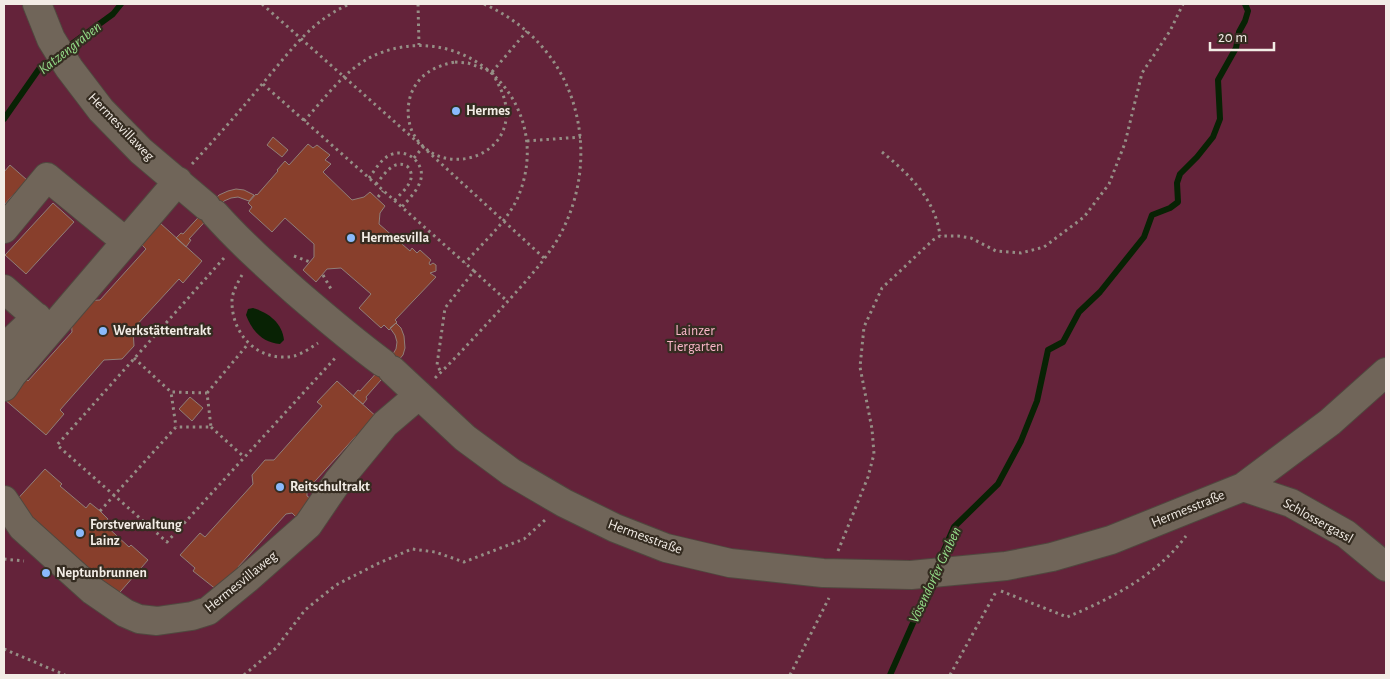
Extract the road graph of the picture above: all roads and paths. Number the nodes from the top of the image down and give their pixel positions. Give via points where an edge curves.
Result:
1 (262, 4) edge
2 (350, 4) edge
3 (418, 4) edge
4 (484, 4) edge
5 (1183, 4) edge
6 (30, 6) edge
7 (527, 31) junction
8 (300, 38) junction
9 (419, 45) junction
10 (492, 72) junction
11 (344, 77) junction
12 (263, 84) junction
13 (304, 121) junction
14 (580, 138) junction
15 (527, 142) junction
16 (423, 147) junction
17 (882, 152) dead end
18 (414, 158) junction
19 (369, 178) junction
20 (178, 181) junction
21 (376, 184) junction
22 (383, 191) junction
23 (378, 197) dead end
24 (394, 201) junction
25 (402, 208) junction
26 (503, 221) junction
27 (4, 229) edge
28 (940, 236) junction
29 (124, 241) junction
30 (544, 258) junction
31 (222, 260) dead end
32 (465, 263) junction
33 (474, 271) junction
34 (4, 289) edge
35 (507, 301) junction
36 (44, 323) junction
37 (248, 344) dead end
38 (4, 348) edge
39 (134, 358) junction
40 (334, 359) dead end
41 (1386, 372) edge
42 (441, 373) junction
43 (4, 387) edge
44 (171, 392) junction
45 (207, 392) junction
46 (419, 395) junction
47 (176, 427) junction
48 (211, 428) junction
49 (244, 457) junction
50 (1243, 487) junction
51 (114, 495) junction
52 (4, 500) edge
53 (564, 503) junction
54 (100, 511) dead end
55 (1188, 534) dead end
56 (4, 559) edge
57 (30, 562) dead end
58 (1386, 567) edge
59 (832, 573) junction
60 (1002, 578) junction
61 (4, 649) edge
62 (65, 675) edge
63 (244, 675) edge
64 (790, 675) edge
65 (950, 675) edge

1 - 8 path
2 - 8 path via 330,14
3 - 9 path
4 - 7 path
5 - 28 path via 1170,31 1142,73 1125,143 1109,184 1084,217 1044,247 1021,253 996,251 971,238
6 - 20 lane, Hermesvillaweg via 69,68 101,110 141,151
7 - 10 path
7 - 14 path via 560,72 574,104
8 - 11 path
8 - 12 path
9 - 10 path via 460,52
9 - 11 path via 398,47 379,54
10 - 15 path via 520,111
10 - 16 path via 455,62 442,64 421,78 409,100 408,113 410,126
10 - 16 path via 504,96 506,109 505,122 493,145 477,156 458,160 445,159
11 - 13 path
11 - 16 path
12 - 13 path
12 - 20 path
13 - 19 path
14 - 15 path
14 - 30 path via 582,156 577,193 564,227
15 - 26 path via 527,162 520,192
16 - 18 path
16 - 26 path
17 - 28 path via 900,167 931,203 939,222
18 - 19 path via 402,153 389,156
18 - 25 path via 420,166 421,179
19 - 21 path
20 - 29 lane
20 - 46 lane, Hermesvillaweg via 260,260
21 - 22 path
21 - 24 path via 394,165 408,166 412,173 411,181
22 - 23 path
22 - 24 path
24 - 25 path
25 - 32 path
26 - 30 path
26 - 32 path
27 - 29 lane via 47,177
28 - 59 path via 882,288 864,328 860,367 874,454
29 - 36 lane
30 - 35 path
31 - 39 path
32 - 33 path
33 - 35 path
33 - 42 path via 445,308 437,365
34 - 36 lane
35 - 42 path
36 - 38 lane
36 - 43 lane
37 - 45 path
39 - 44 path
39 - 51 path via 57,445
40 - 49 path
41 - 50 lane, Hermesstraße via 1330,422
42 - 46 path
44 - 45 path
44 - 47 path
45 - 48 path
46 - 52 lane, Hermesvillaweg via 385,424 338,481 308,525 208,611 192,616 157,621 125,613 93,591 22,527
46 - 53 lane, Hermesstraße via 465,438 511,472
47 - 48 path
47 - 51 path
48 - 49 path
49 - 51 path via 167,542
50 - 58 lane, Schlossergassl via 1291,503 1346,534
50 - 60 lane, Hermesstraße via 1111,540 1052,557
51 - 54 path
53 - 59 lane, Hermesstraße via 666,548 730,562
53 - 63 path via 524,539 464,562 435,552 412,549 336,585 305,610 276,648
55 - 60 path via 1152,572 1094,606 1067,616
56 - 57 path
59 - 60 lane, Hermesstraße via 910,576 955,572
59 - 64 path
60 - 65 path
61 - 62 path

